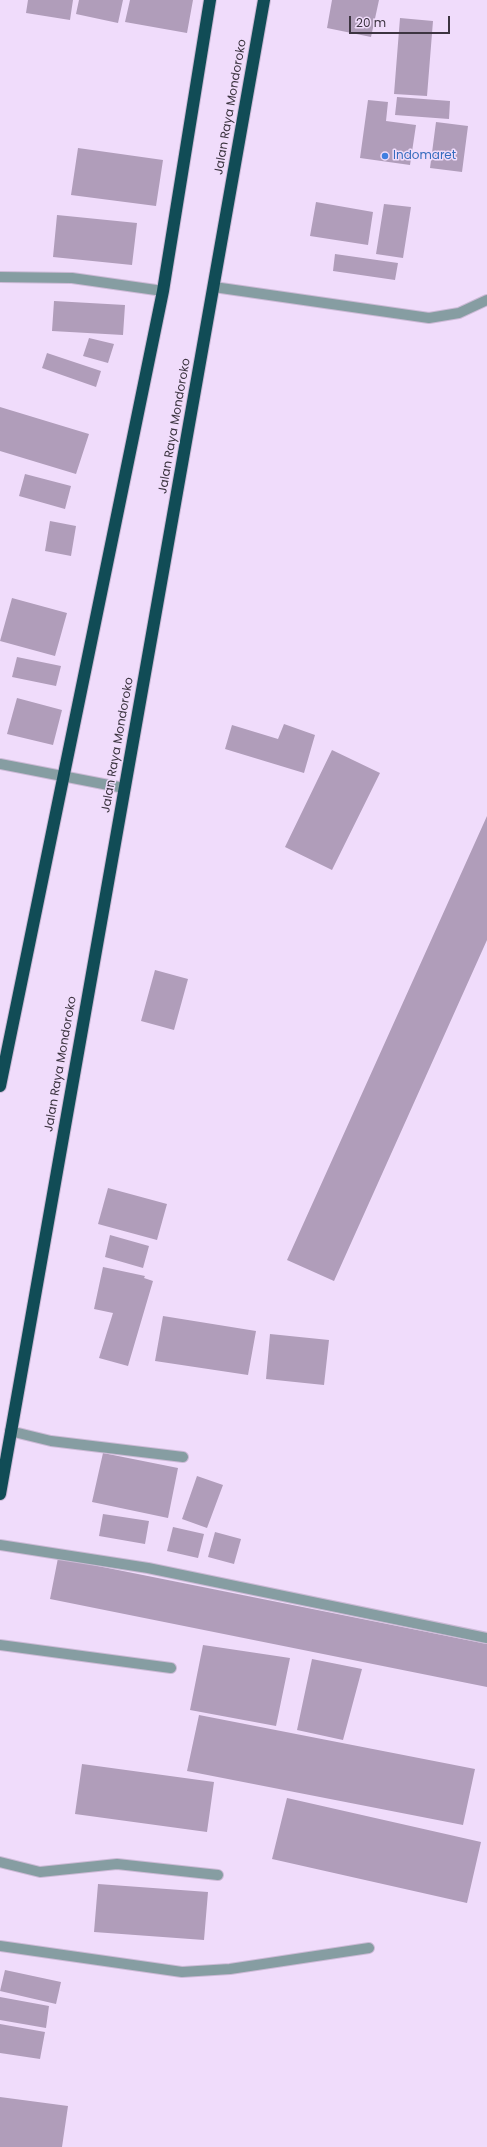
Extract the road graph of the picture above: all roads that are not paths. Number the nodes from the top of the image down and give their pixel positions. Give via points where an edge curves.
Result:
1 (210, 0) edge
2 (264, 0) edge
3 (0, 277) edge
4 (214, 287) junction
5 (162, 291) junction
6 (487, 300) edge
7 (0, 764) edge
8 (64, 777) junction
9 (124, 788) junction
10 (0, 1086) edge
11 (10, 1431) junction
12 (183, 1457) dead end
13 (0, 1494) edge
14 (0, 1545) edge
15 (487, 1638) edge
16 (0, 1645) edge
17 (171, 1668) dead end
18 (0, 1862) edge
19 (218, 1875) dead end
20 (0, 1946) edge
21 (369, 1948) dead end

1 - 5 highway
2 - 4 highway, Jalan Raya Mondoroko
3 - 5 street via 72,278
4 - 6 street via 429,318 459,313
4 - 9 highway, Jalan Raya Mondoroko
5 - 8 highway
7 - 8 street
8 - 9 street
8 - 10 highway
9 - 11 highway, Jalan Raya Mondoroko
11 - 12 street via 51,1441
11 - 13 highway, Jalan Raya Mondoroko
14 - 15 street via 148,1568
16 - 17 street
18 - 19 street via 40,1872 117,1864
20 - 21 street via 182,1972 230,1969

